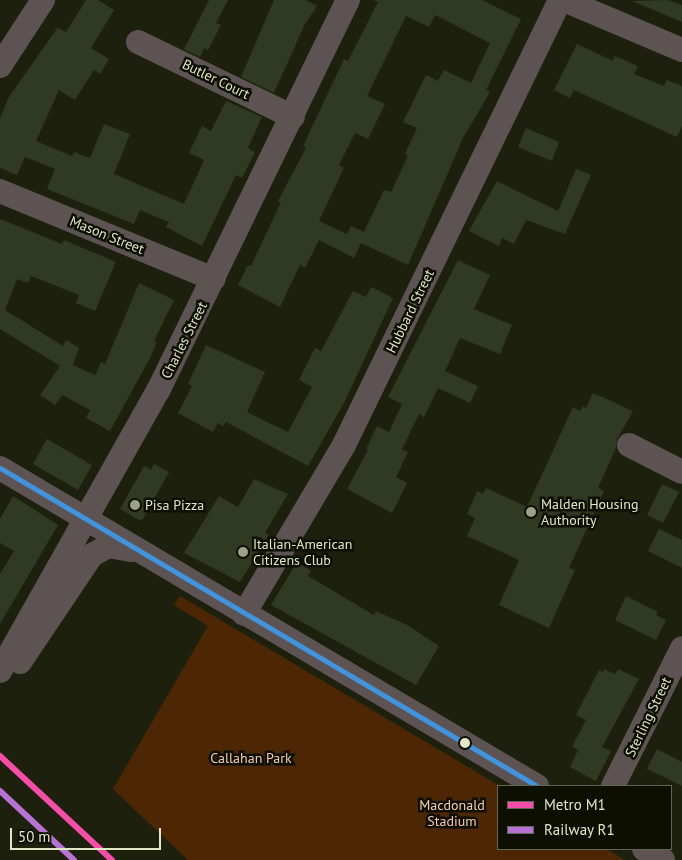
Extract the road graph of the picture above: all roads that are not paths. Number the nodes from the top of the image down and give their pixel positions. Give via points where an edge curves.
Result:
1 (43, 0) edge
2 (348, 0) edge
3 (562, 0) edge
4 (138, 42) dead end
5 (682, 50) edge
6 (0, 66) edge
7 (293, 117) junction
8 (0, 191) edge
9 (214, 279) junction
10 (629, 445) dead end
11 (0, 468) edge
12 (682, 472) edge
13 (85, 520) junction
14 (142, 554) junction
15 (244, 614) junction
16 (682, 648) edge
17 (0, 671) edge
18 (0, 687) edge
19 (535, 785) edge
20 (614, 785) edge
21 (646, 850) edge
22 (664, 860) edge

1 - 6 street
2 - 7 street, Charles Street
3 - 5 street
3 - 15 street, Hubbard Street via 344,445
4 - 7 street, Butler Court
7 - 9 street, Charles Street
8 - 9 street, Mason Street
9 - 13 street, Charles Street via 158,392
10 - 12 street
11 - 13 street
13 - 14 street
13 - 17 street, Charles Street
14 - 15 street
14 - 18 street via 112,546 92,555
15 - 19 street
16 - 20 street, Sterling Street
21 - 22 street

